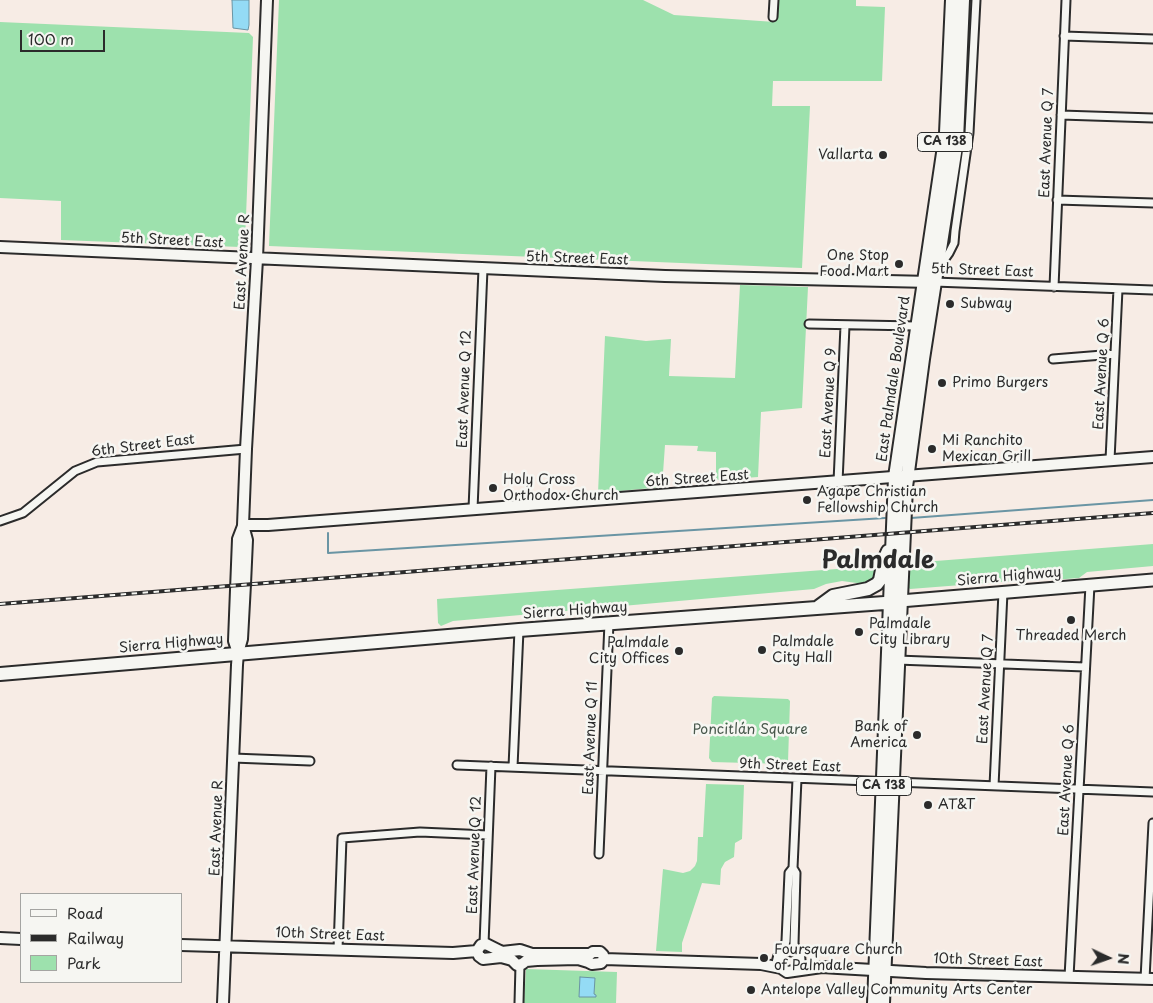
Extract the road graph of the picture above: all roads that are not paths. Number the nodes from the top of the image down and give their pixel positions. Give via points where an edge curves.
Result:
1 (267, 0) edge
2 (774, 0) edge
3 (952, 0) edge
4 (963, 0) edge
5 (976, 0) edge
6 (1066, 0) edge
7 (773, 17) dead end
8 (1064, 36) junction
9 (1153, 39) edge
10 (1061, 115) junction
11 (1153, 118) edge
12 (1057, 200) junction
13 (1153, 204) edge
14 (0, 247) edge
15 (257, 259) junction
16 (937, 262) junction
17 (483, 269) junction
18 (929, 282) junction
19 (1054, 286) junction
20 (1118, 289) junction
21 (1153, 290) edge
22 (809, 324) dead end
23 (845, 326) junction
24 (916, 326) junction
25 (1115, 354) junction
26 (1053, 359) dead end
27 (246, 449) junction
28 (1153, 457) edge
29 (1110, 460) junction
30 (901, 477) junction
31 (838, 482) junction
32 (473, 509) junction
33 (0, 521) edge
34 (243, 525) junction
35 (892, 545) junction
36 (1153, 580) edge
37 (1090, 585) junction
38 (1003, 592) junction
39 (895, 602) junction
40 (818, 607) junction
41 (609, 623) junction
42 (519, 630) junction
43 (238, 653) junction
44 (897, 660) junction
45 (1000, 663) junction
46 (1085, 667) junction
47 (0, 674) edge
48 (232, 758) junction
49 (310, 761) dead end
50 (457, 765) dead end
51 (491, 766) junction
52 (513, 767) junction
53 (603, 771) junction
54 (797, 779) junction
55 (888, 782) junction
56 (994, 786) junction
57 (1079, 789) junction
58 (1153, 792) edge
59 (1153, 823) edge
60 (488, 835) junction
61 (599, 854) dead end
62 (793, 868) junction
63 (0, 938) edge
64 (20, 938) edge
65 (182, 945) edge
66 (226, 946) junction
67 (338, 949) junction
68 (486, 950) junction
69 (781, 954) junction
70 (799, 955) junction
71 (520, 958) junction
72 (761, 964) junction
73 (822, 967) junction
74 (780, 968) junction
75 (795, 970) junction
76 (880, 970) junction
77 (1069, 977) junction
78 (1149, 979) edge
79 (223, 1003) edge
80 (519, 1003) edge
81 (874, 1003) edge
82 (884, 1003) edge

1 - 15 street, East Avenue R
2 - 7 street
3 - 18 highway, East Palmdale Boulevard / CA 138 via 946,133
4 - 16 highway, East Palmdale Boulevard / CA 138 via 957,140
5 - 16 street via 969,134 957,222 949,253 944,260
6 - 8 street, East Avenue Q 7
8 - 9 street
8 - 10 street, East Avenue Q 7
10 - 11 street
10 - 12 street, East Avenue Q 7
12 - 13 street
12 - 19 street, East Avenue Q 7
14 - 15 street, 5th Street East
15 - 17 street, 5th Street East
15 - 27 street, East Avenue R
16 - 18 highway, East Palmdale Boulevard / CA 138
17 - 18 street, 5th Street East
17 - 32 street, East Avenue Q 12
18 - 19 street, 5th Street East
18 - 24 highway, East Palmdale Boulevard / CA 138
18 - 30 highway, East Palmdale Boulevard / CA 138
19 - 20 street, 5th Street East
20 - 21 street, 5th Street East
20 - 25 street, East Avenue Q 6
22 - 23 street
23 - 24 street
23 - 31 street, East Avenue Q 9
24 - 30 highway, East Palmdale Boulevard / CA 138
25 - 26 street
25 - 29 street, East Avenue Q 6
27 - 33 street, 6th Street East via 97,462 75,471 23,513
27 - 34 street, East Avenue R
28 - 29 street, 6th Street East
29 - 30 street, 6th Street East
30 - 31 street, 6th Street East
30 - 35 highway, East Palmdale Boulevard / CA 138
30 - 39 highway, East Palmdale Boulevard / CA 138
31 - 32 street, 6th Street East
32 - 34 street, 6th Street East
34 - 43 street, East Avenue R via 238,539 234,641
35 - 39 highway, East Palmdale Boulevard / CA 138
35 - 40 highway via 885,556 877,584 833,596
36 - 37 main road, Sierra Highway
37 - 38 main road, Sierra Highway
37 - 46 street, East Avenue Q 6
38 - 39 main road, Sierra Highway
38 - 45 street, East Avenue Q 7
39 - 40 highway, Sierra Highway
39 - 44 highway, East Palmdale Boulevard / CA 138
39 - 55 highway, East Palmdale Boulevard / CA 138
40 - 41 highway, Sierra Highway
41 - 42 highway, Sierra Highway
41 - 53 street, East Avenue Q 11
42 - 43 highway, Sierra Highway
42 - 52 street
43 - 47 highway, Sierra Highway
43 - 48 street, East Avenue R
44 - 45 street
44 - 55 highway, East Palmdale Boulevard / CA 138
45 - 46 street
45 - 56 street, East Avenue Q 7
46 - 57 street, East Avenue Q 6
48 - 49 street
48 - 66 street, East Avenue R
50 - 51 street, 9th Street East
51 - 52 street, 9th Street East
51 - 60 street, East Avenue Q 12
52 - 53 street, 9th Street East
53 - 54 street, 9th Street East
53 - 61 street, East Avenue Q 11
54 - 55 street, 9th Street East
54 - 62 street
55 - 56 street, 9th Street East
55 - 76 highway, East Palmdale Boulevard / CA 138
56 - 57 street, 9th Street East
57 - 58 street, 9th Street East
57 - 77 street, East Avenue Q 6
59 - 78 street
60 - 67 street via 420,832 342,838
60 - 68 street, East Avenue Q 12
62 - 69 street via 789,873 786,941
62 - 70 street via 796,873 794,944
63 - 64 street
65 - 66 street, 10th Street East
66 - 67 street, 10th Street East
66 - 79 street, East Avenue R
67 - 68 street, 10th Street East via 453,953
68 - 71 street, 10th Street East
69 - 70 street via 790,950
69 - 72 street
69 - 74 street
70 - 73 street, 10th Street East
70 - 75 street via 800,965
71 - 72 street, 10th Street East via 588,958 599,964 604,958
71 - 80 street
72 - 74 street
73 - 75 street, 10th Street East
73 - 76 street, 10th Street East
74 - 75 street via 787,972
76 - 77 street, 10th Street East
76 - 81 highway, East Palmdale Boulevard / CA 138
76 - 82 highway, East Palmdale Boulevard / CA 138
77 - 78 street, 10th Street East

